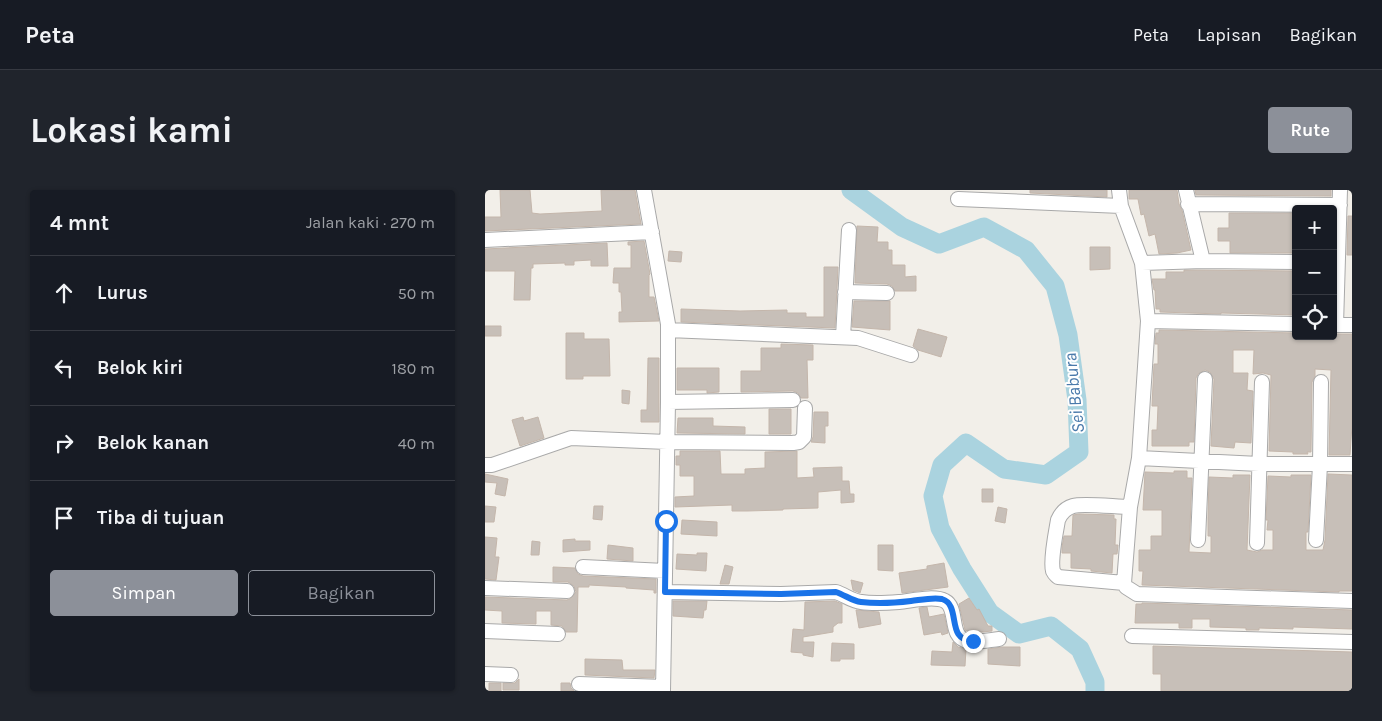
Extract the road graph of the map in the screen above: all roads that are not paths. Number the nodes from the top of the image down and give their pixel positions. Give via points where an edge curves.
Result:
1 (644, 190) edge
2 (1119, 190) edge
3 (1186, 190) edge
4 (1340, 190) edge
5 (958, 199) dead end
6 (1188, 204) junction
7 (1340, 205) junction
8 (1121, 206) junction
9 (849, 230) dead end
10 (652, 232) junction
11 (485, 240) edge
12 (1203, 261) junction
13 (1292, 262) edge
14 (1341, 262) edge
15 (1142, 263) junction
16 (845, 292) junction
17 (887, 293) dead end
18 (1337, 298) edge
19 (1148, 321) junction
20 (1292, 324) edge
21 (1337, 325) edge
22 (1352, 325) edge
23 (667, 330) junction
24 (843, 337) junction
25 (911, 355) dead end
26 (1205, 380) dead end
27 (1262, 382) dead end
28 (1321, 382) dead end
29 (668, 402) junction
30 (667, 442) junction
31 (1139, 458) junction
32 (1202, 462) junction
33 (1259, 464) junction
34 (1320, 464) junction
35 (1352, 464) edge
36 (485, 465) edge
37 (1130, 507) junction
38 (1198, 540) dead end
39 (1316, 540) dead end
40 (1257, 543) dead end
41 (583, 567) dead end
42 (665, 571) junction
43 (1124, 583) junction
44 (485, 588) edge
45 (567, 591) dead end
46 (665, 592) junction
47 (1352, 601) edge
48 (485, 632) edge
49 (558, 634) dead end
50 (1132, 636) dead end
51 (999, 639) dead end
52 (1352, 642) edge
53 (485, 674) edge
54 (511, 675) dead end
55 (579, 684) dead end
56 (663, 689) edge

1 - 10 street
2 - 8 street
3 - 6 street
4 - 7 street
5 - 8 street
6 - 7 street
6 - 12 street
7 - 14 street
8 - 15 street
9 - 16 street
10 - 11 street
10 - 23 street
12 - 13 street
12 - 15 street
14 - 18 street
15 - 19 street
16 - 17 street
16 - 24 street
19 - 20 street
19 - 31 street
21 - 22 street
23 - 24 street
23 - 29 street
24 - 25 street via 868,340
26 - 32 street
27 - 33 street
28 - 34 street
29 - 30 street
29 - 30 street via 799,404 804,437 793,443
30 - 36 street via 571,438
30 - 42 street
31 - 32 street
31 - 37 street
32 - 33 street
32 - 38 street
33 - 34 street
33 - 40 street
34 - 35 street
34 - 39 street
37 - 43 street
37 - 43 street via 1076,505 1066,509 1058,520 1053,559 1054,574 1058,577
41 - 42 street
42 - 46 street
43 - 47 street via 1137,594
44 - 45 street
46 - 51 street via 836,592 854,601 876,603 942,599 949,604 962,639
46 - 56 street
48 - 49 street
50 - 52 street
53 - 54 street
55 - 56 street

